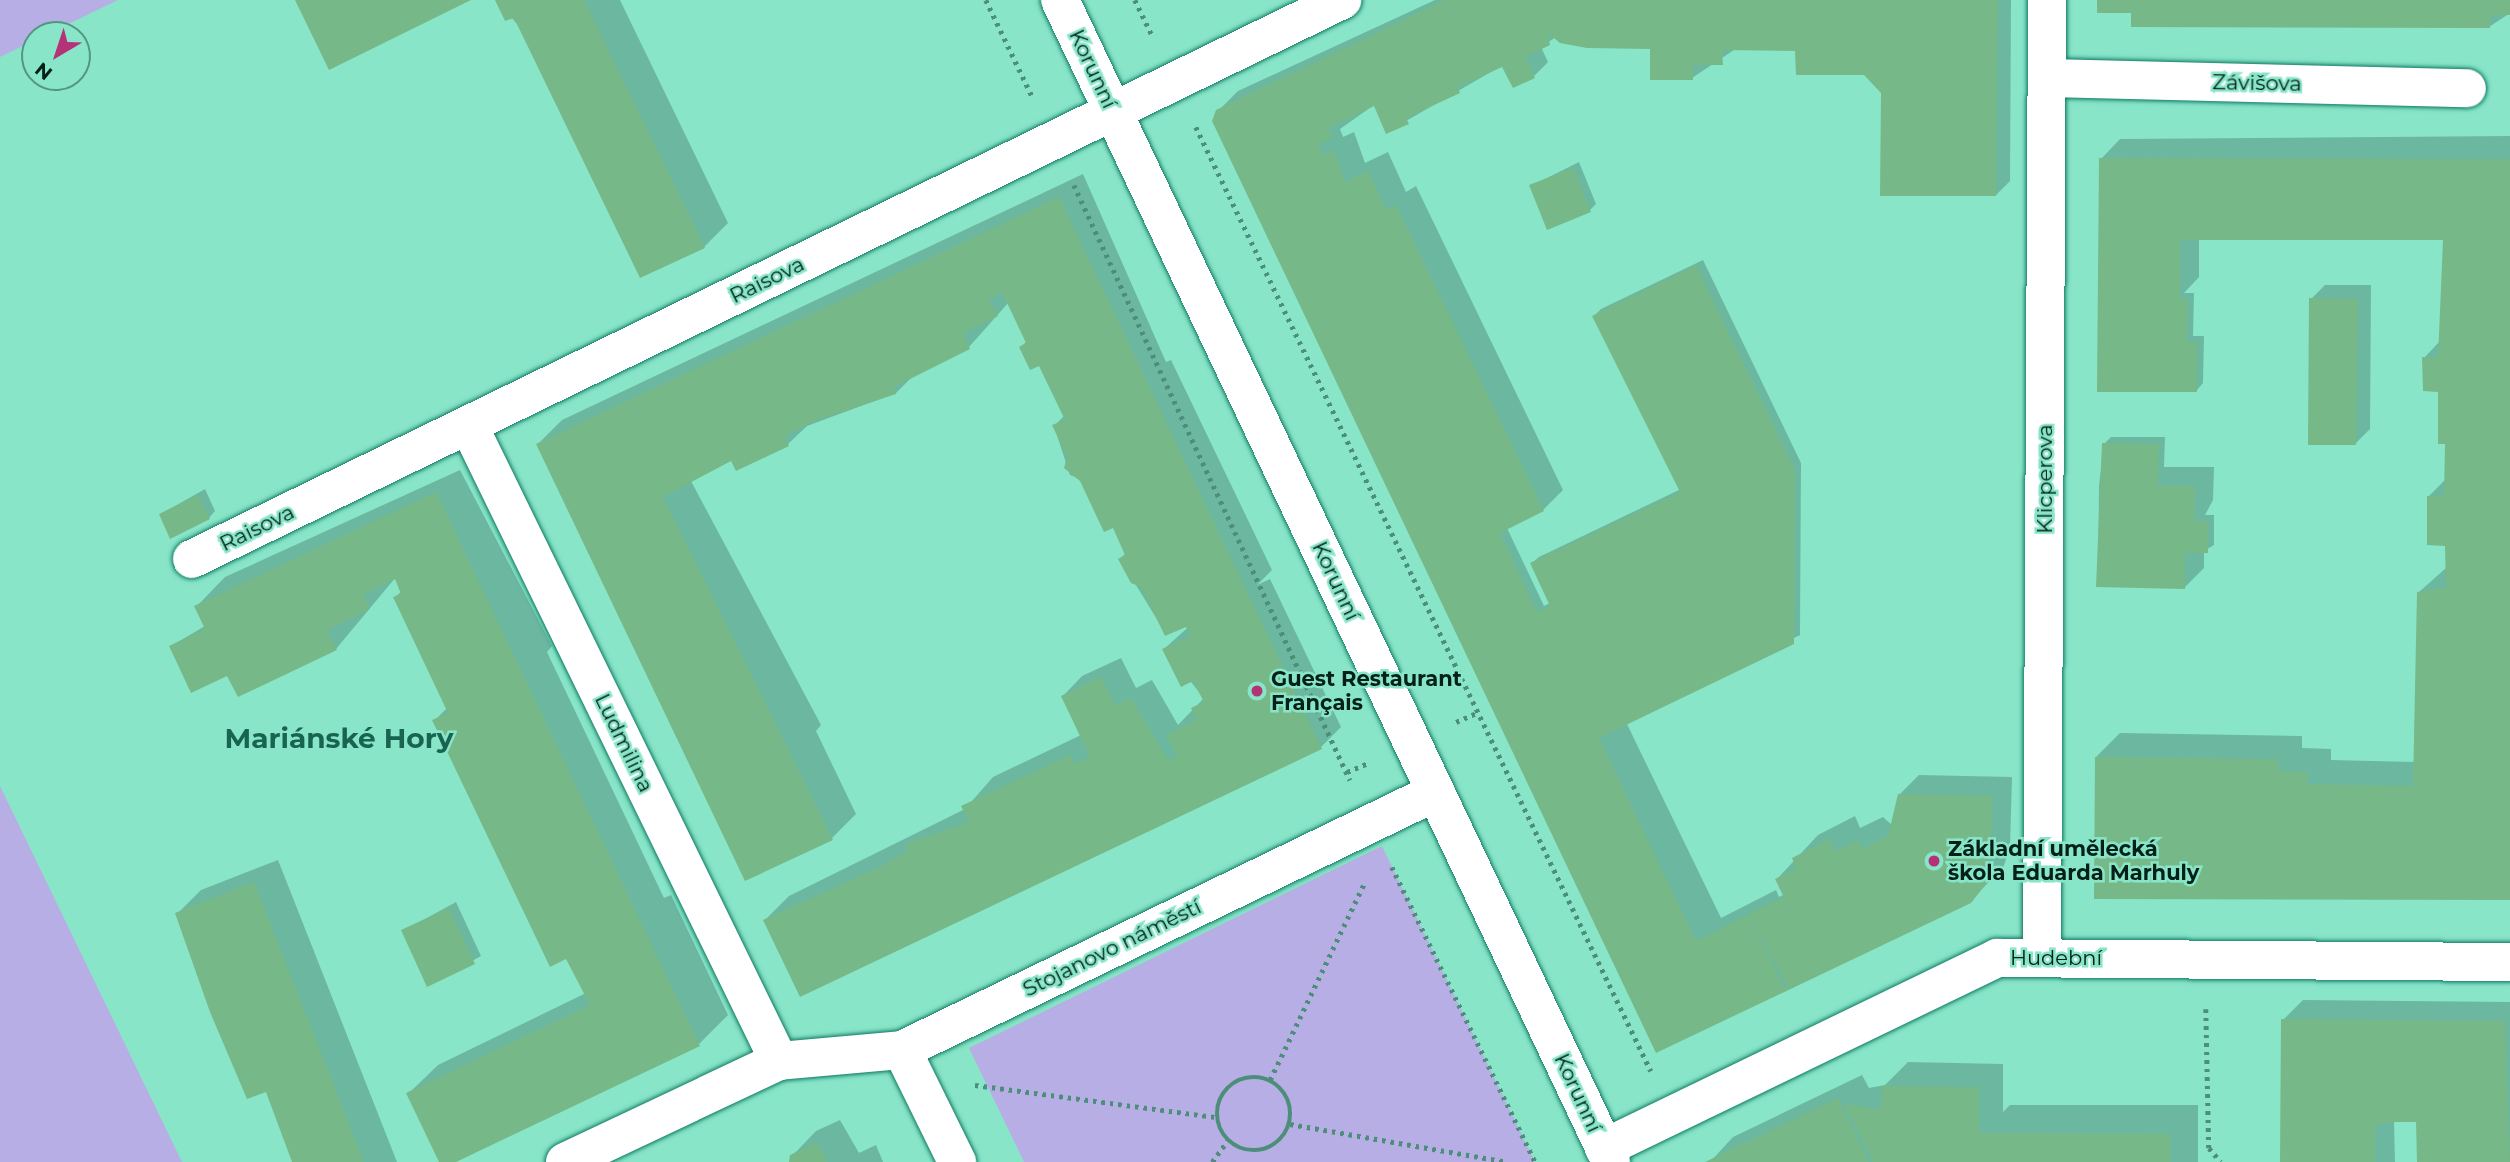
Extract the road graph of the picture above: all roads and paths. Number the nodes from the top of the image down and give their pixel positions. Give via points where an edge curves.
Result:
1 (986, 0) edge
2 (1060, 0) edge
3 (1135, 0) edge
4 (1342, 0) edge
5 (2048, 0) edge
6 (2047, 79) junction
7 (1173, 80) junction
8 (2467, 88) dead end
9 (1112, 110) junction
10 (1053, 141) junction
11 (469, 426) junction
12 (192, 559) dead end
13 (1436, 792) junction
14 (1376, 834) junction
15 (2042, 958) junction
16 (2204, 959) junction
17 (2510, 962) edge
18 (779, 1061) junction
19 (908, 1063) junction
20 (1270, 1080) junction
21 (1672, 1115) junction
22 (1216, 1117) junction
23 (1290, 1124) junction
24 (1227, 1140) junction
25 (1608, 1155) edge
26 (565, 1162) edge
27 (957, 1162) edge
28 (1212, 1162) edge
29 (1508, 1162) edge
30 (1535, 1162) edge
31 (2221, 1162) edge

1 - 10 path
2 - 9 street, Korunní
3 - 7 path
4 - 7 street, Raisova
5 - 6 street, Klicperova
6 - 8 street, Závišova
6 - 15 street, Klicperova
7 - 9 street, Raisova
7 - 21 path
9 - 10 street, Raisova
9 - 13 street, Korunní
10 - 11 street, Raisova
10 - 14 path
11 - 12 street, Raisova
11 - 18 street, Ludmilina
13 - 14 street, Stojanovo náměstí
13 - 25 street, Korunní
14 - 19 street, Stojanovo náměstí
14 - 20 path
14 - 30 path
15 - 16 street, Hudební
15 - 21 street, Hudební via 1997,958
16 - 17 street, Hudební
16 - 31 path via 2209,1148
18 - 19 street
18 - 26 street
19 - 22 path
19 - 27 street
20 - 22 path via 1237,1080 1221,1095
20 - 23 path via 1290,1104
21 - 25 street, Hudební
22 - 24 path
23 - 24 path via 1263,1150
23 - 29 path
24 - 28 path

